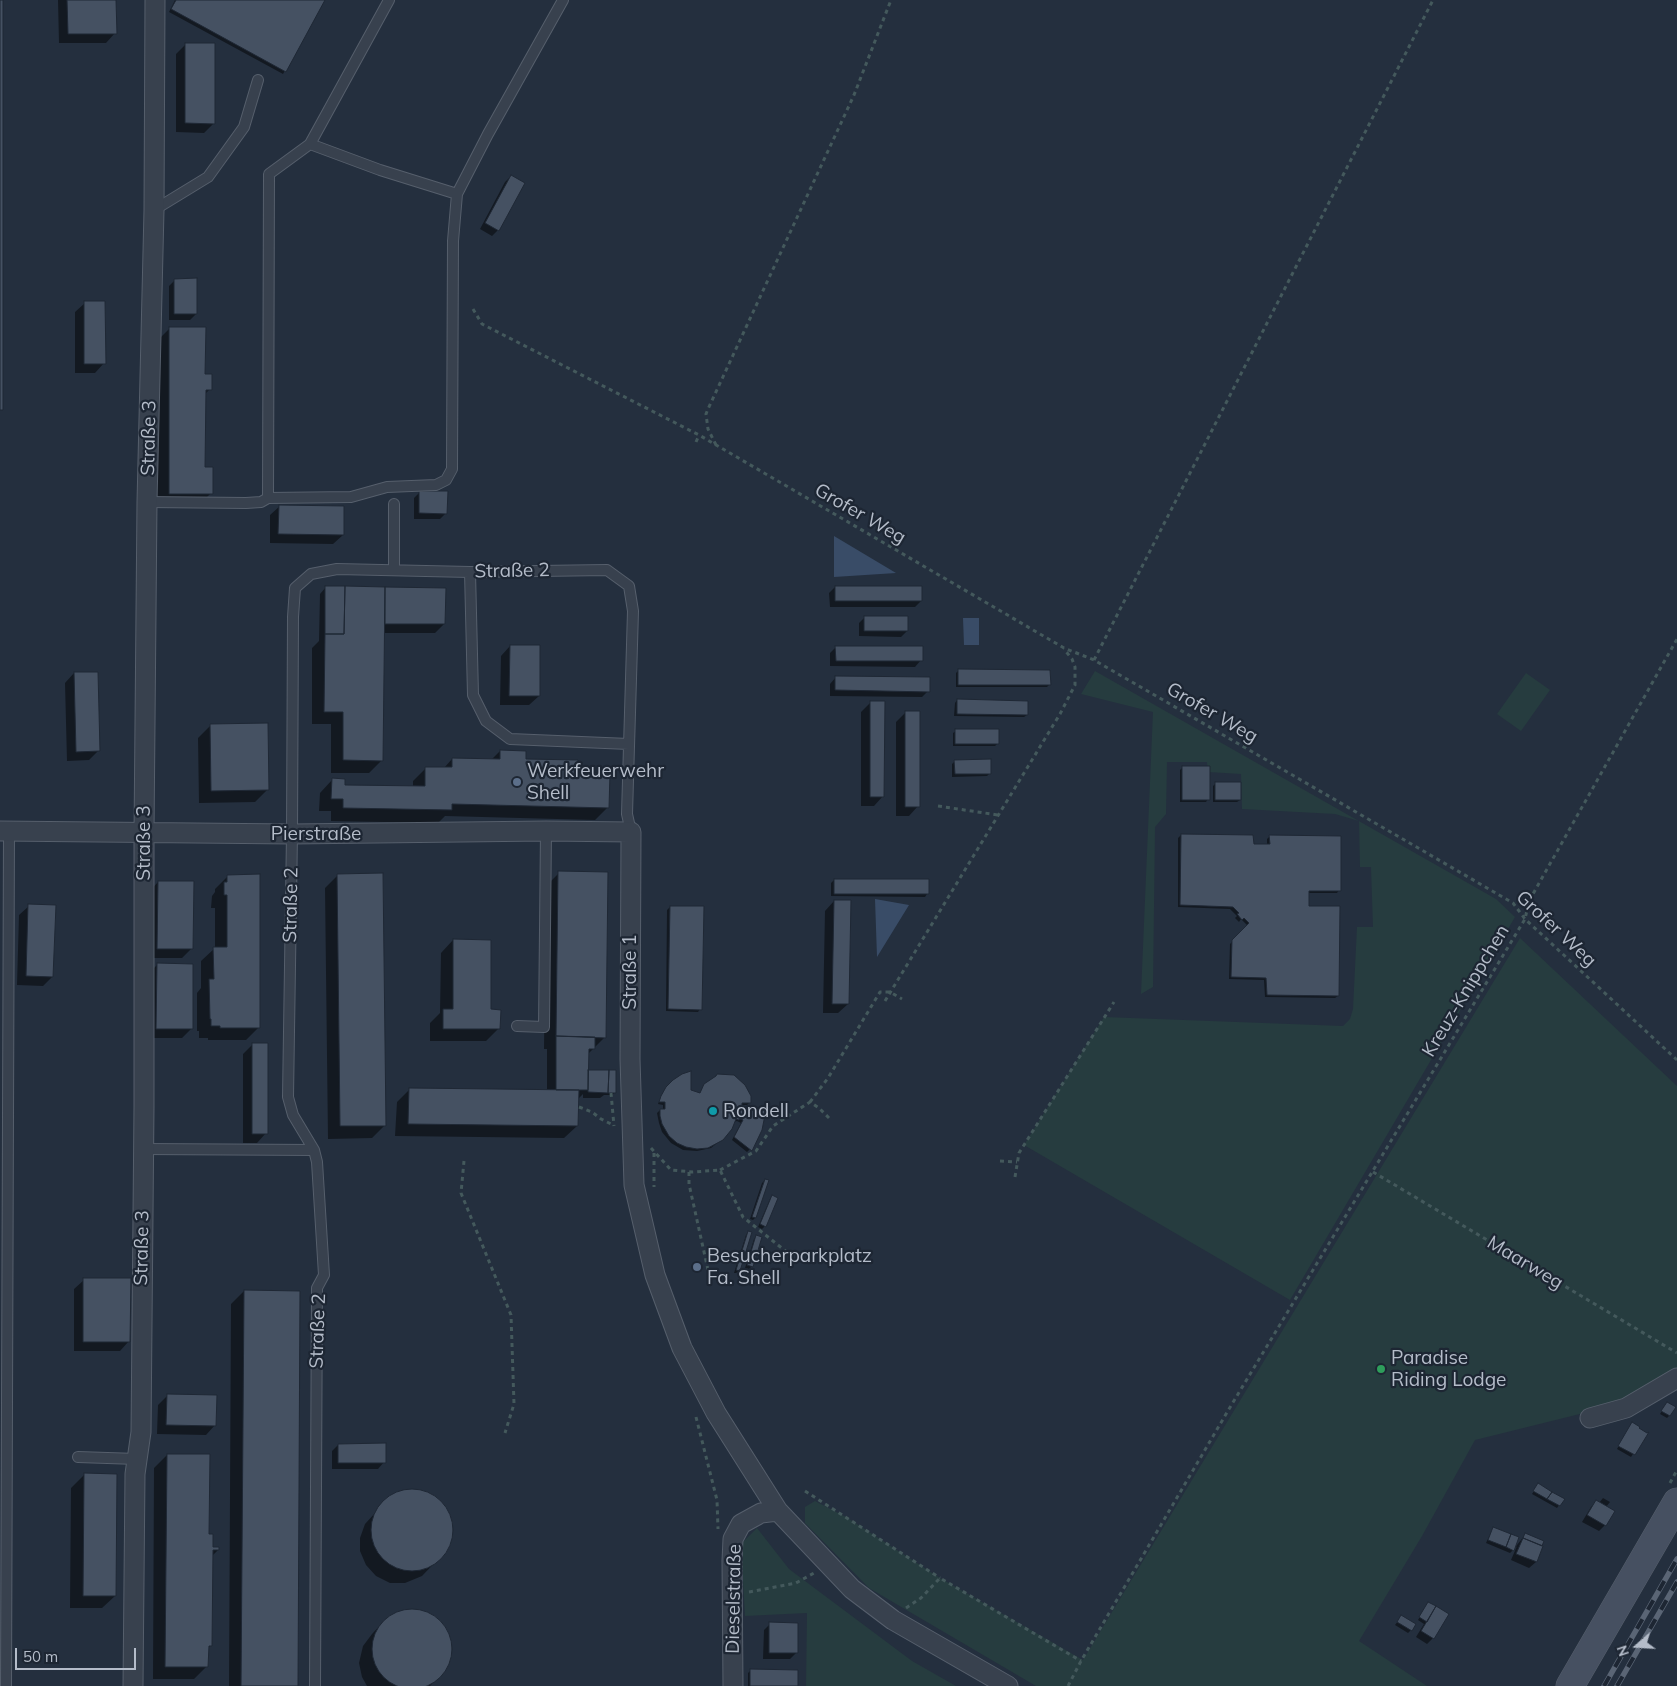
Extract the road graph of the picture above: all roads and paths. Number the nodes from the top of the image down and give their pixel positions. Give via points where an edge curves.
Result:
1 (155, 0) edge
2 (389, 0) edge
3 (563, 0) edge
4 (891, 0) edge
5 (1433, 0) edge
6 (258, 80) dead end
7 (310, 144) junction
8 (457, 194) junction
9 (154, 210) junction
10 (472, 310) dead end
11 (699, 435) junction
12 (696, 442) dead end
13 (717, 446) junction
14 (268, 498) junction
15 (148, 502) junction
16 (394, 504) dead end
17 (394, 570) junction
18 (470, 572) junction
19 (1677, 639) edge
20 (1064, 648) junction
21 (1094, 660) junction
22 (629, 744) junction
23 (938, 806) dead end
24 (998, 815) junction
25 (5, 831) edge
26 (546, 831) junction
27 (631, 832) junction
28 (144, 833) junction
29 (292, 834) junction
30 (1525, 919) junction
31 (890, 992) junction
32 (902, 1000) dead end
33 (885, 1001) dead end
34 (1114, 1002) dead end
35 (517, 1026) dead end
36 (1677, 1060) edge
37 (810, 1102) junction
38 (579, 1107) dead end
39 (830, 1120) dead end
40 (613, 1125) dead end
41 (632, 1135) junction
42 (144, 1149) junction
43 (314, 1150) junction
44 (654, 1153) junction
45 (464, 1161) dead end
46 (1000, 1161) dead end
47 (1018, 1162) junction
48 (720, 1170) junction
49 (689, 1172) junction
50 (1373, 1172) junction
51 (1015, 1178) dead end
52 (655, 1193) dead end
53 (788, 1253) dead end
54 (710, 1279) dead end
55 (1677, 1353) edge
56 (1677, 1378) edge
57 (696, 1417) dead end
58 (1590, 1418) dead end
59 (505, 1433) dead end
60 (78, 1457) dead end
61 (137, 1459) junction
62 (805, 1491) dead end
63 (1677, 1502) edge
64 (778, 1511) junction
65 (718, 1529) dead end
66 (816, 1571) dead end
67 (940, 1578) junction
68 (732, 1595) junction
69 (893, 1620) junction
70 (1081, 1661) junction
71 (6, 1686) edge
72 (133, 1686) edge
73 (315, 1686) edge
74 (733, 1686) edge
75 (1008, 1686) edge
76 (1068, 1686) edge
77 (1570, 1686) edge

1 - 9 street, Straße 3
2 - 7 lane
3 - 8 lane
4 - 13 path via 854,95 708,408 708,428
5 - 21 path
6 - 9 lane via 244,127 208,177
7 - 8 lane
7 - 14 lane via 269,174
8 - 14 lane via 453,241 452,469 446,480 436,486 387,487 351,497
9 - 15 street, Straße 3
10 - 11 path, Grofer Weg via 482,324
11 - 12 path
11 - 13 path, Grofer Weg
13 - 20 path, Grofer Weg
14 - 15 lane via 246,503
15 - 28 street, Straße 3
16 - 17 lane
17 - 18 lane, Straße 2
17 - 29 lane, Straße 2 via 337,569 311,574 295,588
18 - 22 lane via 473,695 486,721 510,739
18 - 22 lane, Straße 2 via 607,570 629,586 633,611
19 - 30 path, Kreuz-Knippchen via 1529,901
20 - 21 path, Grofer Weg
20 - 24 path via 1072,660 1075,685
21 - 30 path, Grofer Weg via 1512,903
22 - 27 lane, Straße 2 via 627,814
23 - 24 path
24 - 31 path
25 - 28 street, Pierstraße
25 - 71 lane
26 - 27 street, Pierstraße
26 - 29 street, Pierstraße
26 - 35 lane via 544,1027
27 - 41 street, Straße 1
28 - 29 street, Pierstraße
28 - 42 street, Straße 3
29 - 43 lane, Straße 2 via 288,1097 293,1115
30 - 36 path, Grofer Weg
30 - 50 path, Kreuz-Knippchen
31 - 32 path
31 - 33 path
31 - 37 path via 880,992
34 - 47 path via 1019,1153
37 - 39 path
37 - 48 path via 773,1126 756,1151
38 - 40 path
41 - 44 path via 643,1134
41 - 64 street, Straße 1 via 634,1185 655,1276 682,1348 716,1413
42 - 43 lane
42 - 61 street, Straße 3 via 141,1432
43 - 73 lane, Straße 2 via 318,1162 324,1275 317,1288
44 - 49 path via 670,1170
44 - 52 path
45 - 59 path via 461,1192 511,1315 514,1404
46 - 47 path
47 - 51 path
48 - 49 path
48 - 53 path via 743,1217
49 - 54 path
50 - 55 path, Maarweg
50 - 70 path, Kreuz-Knippchen via 1228,1409
56 - 58 street via 1626,1408
57 - 65 path via 717,1500
60 - 61 lane
61 - 72 street, Straße 3
62 - 67 path
63 - 77 main road
64 - 68 street, Dieselstraße via 761,1513 741,1524 733,1539
64 - 69 street, Straße 1 via 852,1589
66 - 68 path via 796,1583
67 - 69 path
67 - 70 path
68 - 74 street, Dieselstraße
69 - 75 street, Straße 1
70 - 76 path, Kreuz-Knippchen

